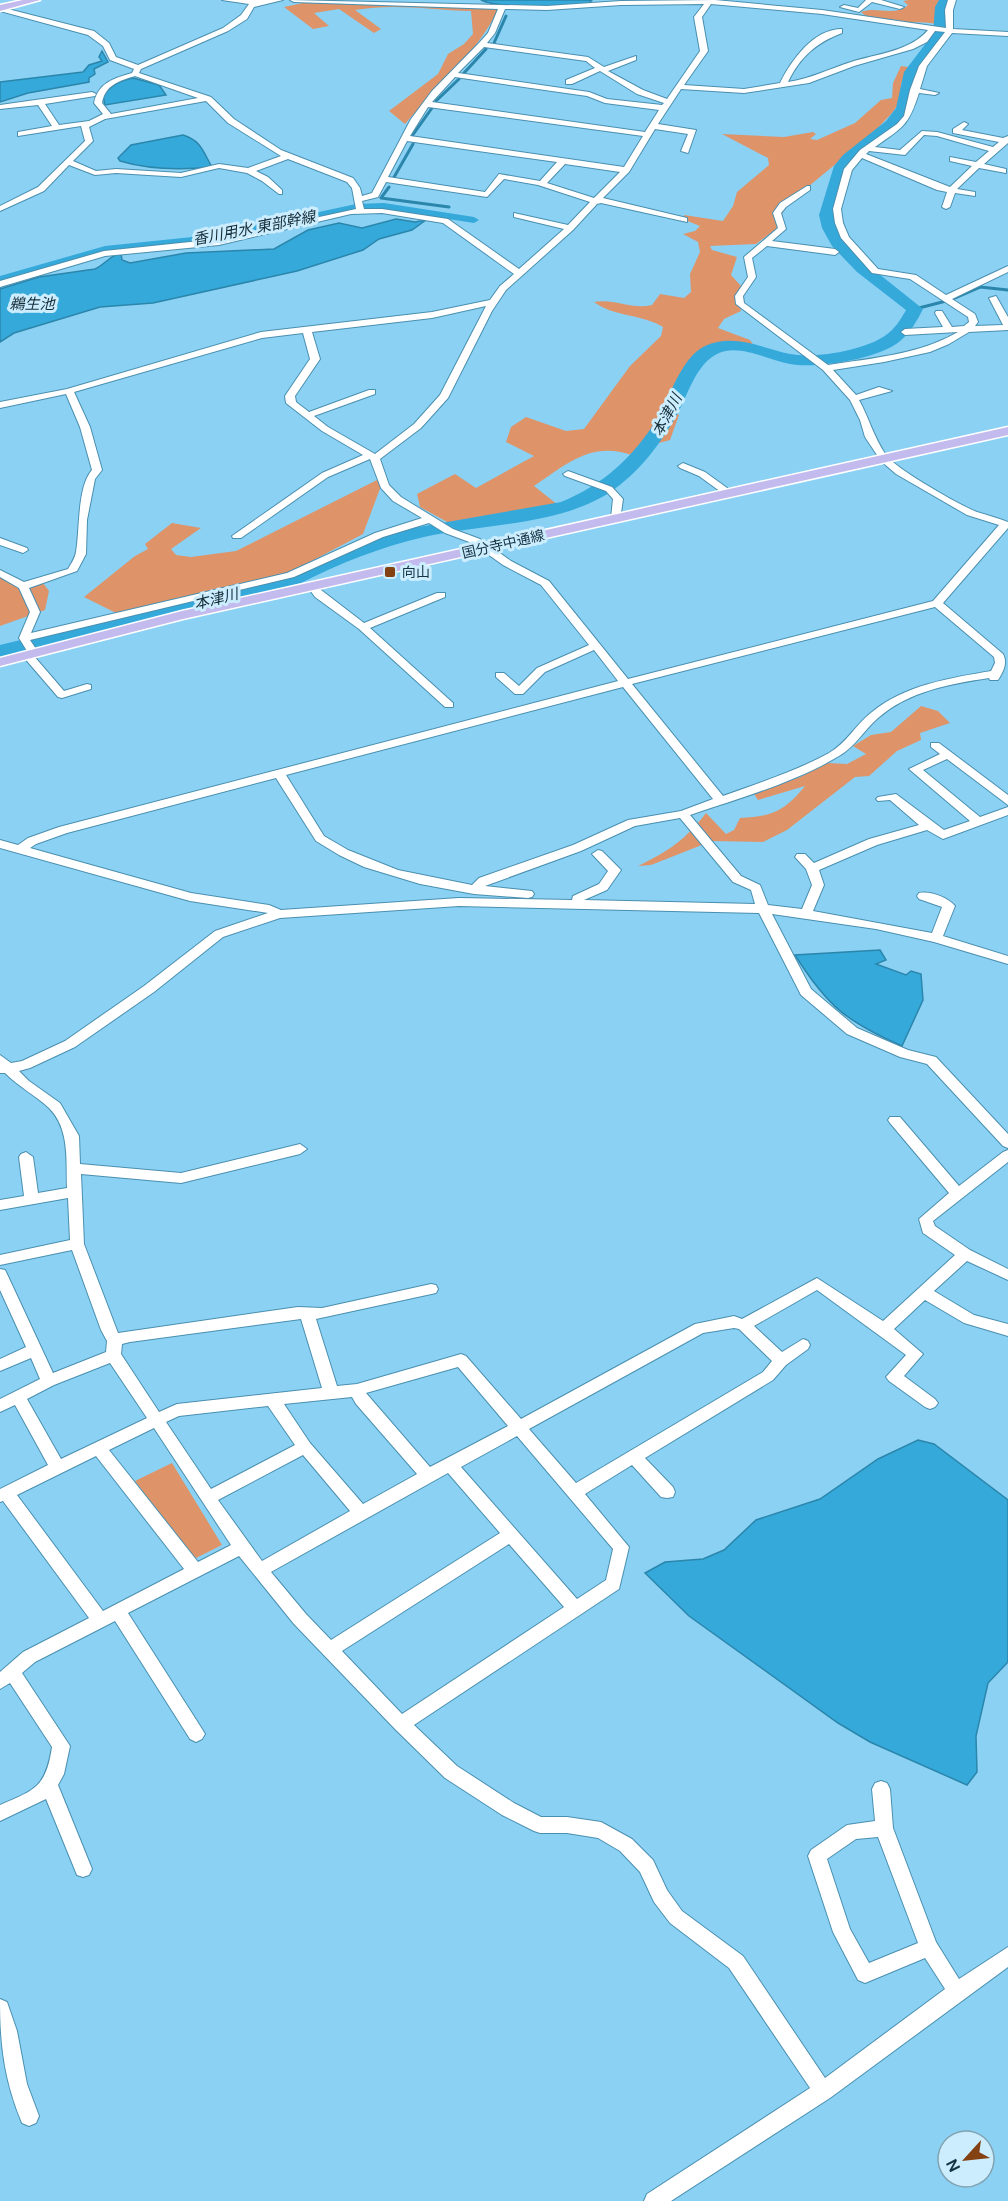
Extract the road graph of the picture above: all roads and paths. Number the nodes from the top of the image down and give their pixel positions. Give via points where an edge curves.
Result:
1 (36, 0) edge
2 (226, 0) edge
3 (279, 0) edge
4 (294, 0) edge
5 (476, 0) edge
6 (872, 0) edge
7 (952, 0) edge
8 (710, 1) edge
9 (792, 1) edge
10 (263, 3) junction
11 (1, 7) edge
12 (499, 7) junction
13 (900, 7) dead end
14 (776, 9) junction
15 (934, 29) junction
16 (949, 30) junction
17 (839, 31) dead end
18 (1008, 34) edge
19 (482, 45) junction
20 (633, 58) dead end
21 (602, 69) junction
22 (136, 71) junction
23 (454, 75) junction
24 (570, 77) dead end
25 (108, 84) junction
26 (783, 84) junction
27 (678, 87) junction
28 (914, 90) junction
29 (935, 93) dead end
30 (92, 94) junction
31 (208, 99) junction
32 (40, 104) junction
33 (426, 104) junction
34 (666, 105) junction
35 (101, 106) junction
36 (0, 107) edge
37 (106, 117) junction
38 (87, 123) junction
39 (963, 124) dead end
40 (654, 126) junction
41 (57, 128) junction
42 (21, 134) dead end
43 (649, 135) junction
44 (405, 138) junction
45 (1006, 139) edge
46 (868, 149) junction
47 (994, 150) junction
48 (685, 151) dead end
49 (860, 155) junction
50 (287, 156) junction
51 (953, 159) dead end
52 (563, 161) junction
53 (68, 162) junction
54 (979, 166) junction
55 (626, 170) junction
56 (249, 171) junction
57 (1003, 171) dead end
58 (384, 179) junction
59 (541, 184) junction
60 (807, 188) dead end
61 (951, 190) junction
62 (279, 192) dead end
63 (972, 194) dead end
64 (357, 200) junction
65 (598, 201) junction
66 (946, 207) dead end
67 (0, 209) edge
68 (360, 210) junction
69 (517, 215) dead end
70 (684, 220) dead end
71 (570, 228) junction
72 (765, 243) junction
73 (835, 252) dead end
74 (1008, 268) edge
75 (519, 273) junction
76 (0, 284) edge
77 (993, 298) dead end
78 (946, 301) junction
79 (492, 302) junction
80 (939, 313) dead end
81 (1008, 326) edge
82 (969, 329) junction
83 (307, 330) junction
84 (949, 330) junction
85 (905, 332) dead end
86 (826, 368) junction
87 (69, 391) junction
88 (887, 391) dead end
89 (372, 392) dead end
90 (854, 399) junction
91 (0, 405) edge
92 (306, 416) junction
93 (1008, 431) edge
94 (373, 457) junction
95 (884, 459) junction
96 (683, 466) dead end
97 (568, 474) dead end
98 (729, 493) junction
99 (616, 518) junction
100 (439, 525) junction
101 (1007, 525) edge
102 (237, 536) dead end
103 (0, 541) edge
104 (487, 547) junction
105 (24, 550) dead end
106 (0, 573) edge
107 (23, 585) junction
108 (312, 586) junction
109 (441, 595) dead end
110 (937, 603) junction
111 (363, 627) junction
112 (597, 645) junction
113 (28, 647) junction
114 (0, 662) edge
115 (997, 673) junction
116 (500, 675) dead end
117 (625, 684) junction
118 (964, 684) dead end
119 (87, 687) dead end
120 (449, 705) dead end
121 (935, 745) dead end
122 (947, 754) junction
123 (279, 773) junction
124 (882, 799) dead end
125 (721, 801) junction
126 (1008, 801) edge
127 (1008, 811) edge
128 (683, 814) junction
129 (979, 822) junction
130 (928, 826) junction
131 (0, 844) edge
132 (20, 850) junction
133 (598, 854) dead end
134 (801, 857) dead end
135 (812, 868) junction
136 (474, 890) junction
137 (923, 896) dead end
138 (579, 901) junction
139 (763, 909) junction
140 (806, 913) junction
141 (279, 914) junction
142 (936, 938) junction
143 (1008, 960) edge
144 (2, 1066) edge
145 (895, 1120) dead end
146 (1008, 1143) edge
147 (300, 1149) dead end
148 (1008, 1155) edge
149 (26, 1157) dead end
150 (75, 1169) junction
151 (74, 1192) junction
152 (958, 1194) junction
153 (32, 1200) junction
154 (0, 1205) edge
155 (76, 1244) junction
156 (965, 1254) junction
157 (0, 1260) edge
158 (0, 1274) edge
159 (1008, 1275) edge
160 (431, 1289) dead end
161 (926, 1293) junction
162 (307, 1315) junction
163 (744, 1325) junction
164 (884, 1329) junction
165 (1008, 1330) edge
166 (803, 1345) dead end
167 (114, 1347) junction
168 (34, 1350) junction
169 (781, 1361) junction
170 (0, 1365) edge
171 (49, 1381) junction
172 (357, 1390) junction
173 (331, 1394) junction
174 (18, 1398) junction
175 (273, 1401) junction
176 (930, 1403) dead end
177 (0, 1406) edge
178 (157, 1419) junction
179 (516, 1427) junction
180 (305, 1447) junction
181 (99, 1448) junction
182 (634, 1456) junction
183 (450, 1465) junction
184 (57, 1467) junction
185 (428, 1475) junction
186 (575, 1492) junction
187 (667, 1492) dead end
188 (3, 1495) edge
189 (208, 1498) junction
190 (362, 1513) junction
191 (512, 1534) junction
192 (241, 1547) junction
193 (194, 1569) junction
194 (260, 1570) junction
195 (117, 1610) junction
196 (576, 1610) junction
197 (99, 1619) junction
198 (329, 1650) junction
199 (6, 1678) edge
200 (400, 1724) junction
201 (196, 1734) dead end
202 (50, 1786) junction
203 (881, 1789) dead end
204 (0, 1813) edge
205 (884, 1828) junction
206 (83, 1869) dead end
207 (929, 1947) junction
208 (1008, 1956) edge
209 (956, 1990) junction
210 (0, 2008) edge
211 (822, 2091) junction
212 (29, 2116) dead end
213 (654, 2201) edge

1 - 11 main road
2 - 10 street
3 - 10 street
4 - 12 street
5 - 12 street
6 - 9 street via 859,10
6 - 13 street
7 - 16 street
8 - 12 street
8 - 14 street
8 - 27 street via 698,17 704,51
9 - 14 street
10 - 22 street via 249,7 244,18
11 - 22 street via 91,33 106,45 113,58
12 - 19 street via 491,33
14 - 15 street
15 - 16 street
15 - 26 street via 924,40 909,47 809,81
16 - 18 street
16 - 28 street via 923,66
17 - 26 street via 811,44 791,66
19 - 21 street via 578,56
19 - 23 street
20 - 21 street
21 - 24 street
21 - 34 street
22 - 25 street
22 - 31 street
23 - 33 street
23 - 34 street via 590,94 604,101
25 - 30 street
25 - 35 street via 99,93
26 - 27 street via 744,91
27 - 34 street
28 - 29 street
28 - 46 street via 908,116
30 - 32 street
30 - 35 street via 94,103
31 - 37 street
31 - 50 street via 231,122
32 - 36 street
32 - 41 street
33 - 43 street
33 - 44 street
34 - 40 street
35 - 37 street
37 - 38 street
38 - 41 street
38 - 53 street via 89,141
39 - 45 street via 956,131
40 - 43 street
40 - 48 street via 691,130
41 - 42 street
43 - 55 street
44 - 52 street
44 - 58 street
45 - 47 street
46 - 47 street via 902,153 922,133
46 - 49 street
47 - 54 street
49 - 61 street
49 - 78 street via 848,169 837,209 845,238 875,271 913,277
50 - 56 street
50 - 64 street via 350,180 356,188
51 - 54 street
52 - 55 street
52 - 59 street
53 - 56 street via 95,173 181,175 219,166
53 - 67 street via 41,189
54 - 57 street
54 - 61 street
55 - 65 street
56 - 62 street
58 - 59 street via 487,195 502,176
58 - 64 street via 375,195
59 - 65 street
60 - 72 street via 783,205 777,213 782,229
61 - 63 street
61 - 66 street
64 - 68 street
65 - 70 street
65 - 71 street
68 - 75 street via 445,220
68 - 76 street via 219,242 104,254
69 - 71 street
71 - 75 street
72 - 73 street
72 - 86 street via 748,256 752,277 739,296 740,304
74 - 78 street
75 - 79 street
77 - 81 street
78 - 82 street via 972,316 974,322
79 - 83 street via 432,315
79 - 94 street via 445,395 402,439
80 - 84 street
81 - 82 street
82 - 84 street
82 - 86 street via 958,338 920,350
83 - 87 street via 244,339
83 - 92 street via 315,359 290,396 295,409
84 - 85 street
86 - 90 street
87 - 91 street
87 - 107 street via 85,427 97,470 90,478 82,520 81,554 72,571
88 - 90 street
89 - 92 street
90 - 95 street
92 - 94 street
93 - 95 main road, 国分寺中通線
94 - 100 street via 388,492
94 - 102 street via 325,475
95 - 98 main road, 国分寺中通線
95 - 101 street via 916,484 970,513
96 - 98 street
97 - 99 street via 604,488 618,499
98 - 99 main road, 国分寺中通線
99 - 104 main road, 国分寺中通線
100 - 104 street
100 - 113 street via 368,539 290,575
101 - 110 street
103 - 105 street
104 - 108 main road, 国分寺中通線
104 - 112 street via 545,584
106 - 107 street
107 - 113 street via 35,612
108 - 111 street
108 - 113 main road, 国分寺中通線
109 - 111 street
110 - 115 street via 999,656
110 - 117 street
111 - 120 street
112 - 116 street via 541,670 519,692
112 - 117 street
113 - 114 main road, 国分寺中通線
113 - 119 street via 62,695
115 - 118 street via 995,678
115 - 125 street via 918,690 875,714 836,753
117 - 123 street
117 - 125 street
121 - 122 street
122 - 126 street
122 - 129 street via 915,769
123 - 132 street via 63,830 32,841
123 - 136 street via 320,838 328,843 379,868 440,886
124 - 130 street via 892,796
125 - 128 street
127 - 129 street
128 - 136 street via 632,823 577,849 483,881
128 - 139 street via 737,879 756,888
129 - 130 street via 943,835
130 - 135 street via 873,842
131 - 132 street
132 - 141 street via 189,897 269,909
133 - 138 street via 615,870 603,887
134 - 135 street
135 - 140 street via 818,885
136 - 138 street
137 - 142 street via 949,906
138 - 139 street
138 - 141 street via 459,902
139 - 140 street
139 - 146 street via 806,992 852,1030 905,1054 931,1060
140 - 142 street
141 - 144 street via 219,934 70,1044 25,1065
142 - 143 street
144 - 150 street via 55,1106 72,1136
145 - 152 street
147 - 150 street via 181,1178
148 - 152 street
149 - 153 street
150 - 151 street
151 - 153 street
151 - 155 street
152 - 156 street via 926,1219 928,1229
153 - 154 street
155 - 157 street
155 - 167 street
156 - 159 street
156 - 161 street
158 - 168 street
160 - 162 street
161 - 164 street
161 - 165 street via 969,1319
162 - 167 street via 298,1313 130,1336
162 - 173 street
163 - 164 street via 817,1283
163 - 169 street
163 - 179 street via 734,1322 700,1328
164 - 176 street via 916,1354 894,1377
166 - 169 street
167 - 171 street
167 - 178 street
168 - 170 street
168 - 171 street
169 - 182 street via 768,1376
171 - 174 street
172 - 173 street
172 - 179 street via 461,1360
172 - 185 street via 361,1400
173 - 175 street
174 - 177 street
174 - 184 street
175 - 178 street via 177,1410
175 - 180 street
178 - 181 street
178 - 189 street
179 - 183 street
179 - 186 street
180 - 189 street
180 - 190 street
181 - 184 street
181 - 193 street
182 - 186 street
182 - 187 street
183 - 185 street
183 - 191 street
184 - 188 street
185 - 190 street
186 - 196 street via 621,1546 613,1584
188 - 197 street
189 - 192 street
190 - 194 street
191 - 196 street
191 - 198 street
192 - 193 street
192 - 194 street
193 - 195 street
194 - 198 street
195 - 197 street
195 - 201 street
196 - 200 street
197 - 199 street via 29,1657
198 - 200 street
199 - 202 street via 61,1746
200 - 211 street via 452,1772 508,1809 540,1825 601,1830 626,1845 646,1866 660,1896 676,1917 736,1962
202 - 204 street via 40,1796
202 - 206 street
203 - 205 street
205 - 207 street
205 - 207 street via 853,1831 817,1857 842,1932 865,1974
207 - 209 street
208 - 209 street
209 - 211 street
210 - 212 street via 17,2084
211 - 213 street

